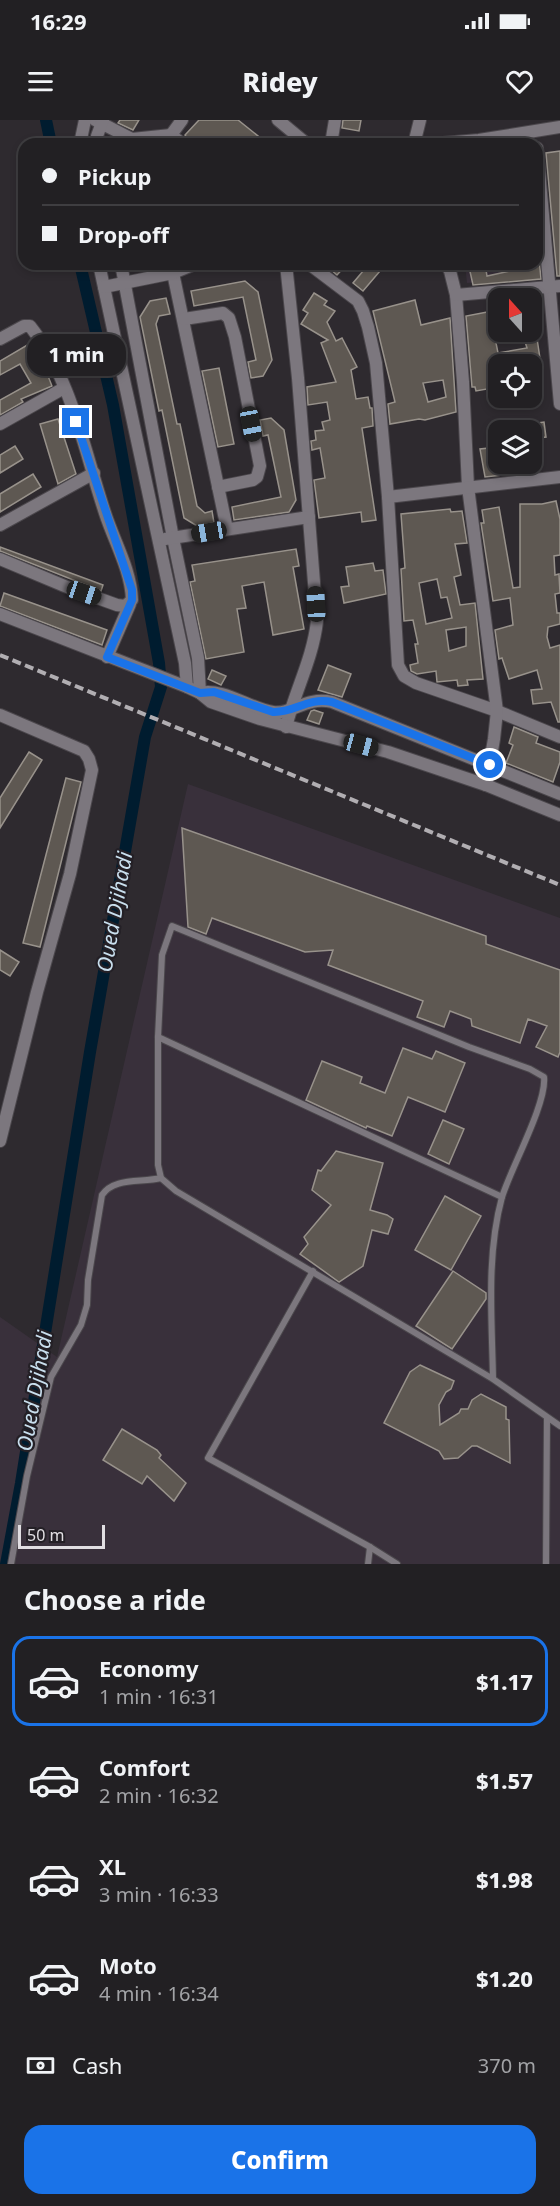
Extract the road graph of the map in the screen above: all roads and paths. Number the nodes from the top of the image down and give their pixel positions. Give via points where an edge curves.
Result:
1 (84, 120) edge
2 (182, 120) edge
3 (278, 120) edge
4 (335, 120) edge
5 (420, 120) edge
6 (99, 121) edge
7 (560, 127) edge
8 (171, 135) junction
9 (536, 136) edge
10 (81, 138) edge
11 (98, 138) edge
12 (126, 138) edge
13 (154, 138) edge
14 (175, 138) edge
15 (298, 138) edge
16 (332, 138) edge
17 (416, 138) edge
18 (510, 138) edge
19 (543, 195) edge
20 (100, 270) edge
21 (122, 270) edge
22 (180, 270) edge
23 (287, 270) edge
24 (317, 270) edge
25 (449, 270) edge
26 (173, 273) junction
27 (125, 281) junction
28 (104, 287) junction
29 (554, 287) edge
30 (456, 295) junction
31 (184, 318) junction
32 (0, 339) edge
33 (64, 388) junction
34 (560, 404) edge
35 (0, 424) edge
36 (94, 473) junction
37 (560, 477) edge
38 (468, 487) junction
39 (218, 488) junction
40 (388, 497) junction
41 (309, 517) junction
42 (0, 525) edge
43 (227, 529) junction
44 (173, 538) junction
45 (158, 540) junction
46 (0, 559) edge
47 (130, 604) junction
48 (0, 614) edge
49 (107, 657) junction
50 (187, 687) junction
51 (200, 693) junction
52 (290, 709) junction
53 (497, 711) junction
54 (0, 715) edge
55 (286, 727) junction
56 (560, 737) edge
57 (490, 765) junction
58 (486, 785) junction
59 (560, 794) edge
60 (560, 815) edge
61 (158, 1037) junction
62 (0, 1141) edge
63 (161, 1178) junction
64 (502, 1197) junction
65 (313, 1271) junction
66 (493, 1379) junction
67 (547, 1418) junction
68 (560, 1426) edge
69 (370, 1547) junction
70 (12, 1564) edge
71 (368, 1564) edge
72 (397, 1564) edge
73 (546, 1564) edge

1 - 10 street
2 - 8 street
3 - 15 street
4 - 16 street
5 - 17 street
6 - 11 street
6 - 12 street
7 - 9 street
8 - 13 street
8 - 14 street
9 - 18 street
19 - 29 street
20 - 28 street
21 - 27 street
22 - 26 street
23 - 41 street
24 - 40 street via 358,301 363,311 375,363
25 - 30 street
26 - 27 street
26 - 31 street
27 - 28 street
27 - 44 street
28 - 45 street
29 - 30 street
29 - 34 street
30 - 38 street
31 - 39 street
31 - 39 street via 223,313 229,318 235,337 260,466 253,480
32 - 33 street via 30,326 51,356
33 - 35 street
33 - 36 street
36 - 42 street
36 - 47 street via 130,579
37 - 38 street
38 - 40 street
38 - 53 street
39 - 43 street
40 - 53 street via 400,672 416,683
41 - 43 street
41 - 52 street via 317,621 315,642
43 - 44 street
44 - 45 street
44 - 51 street via 198,658
45 - 50 street
46 - 47 street via 117,605
47 - 49 street
48 - 49 street
49 - 50 street
50 - 51 street
51 - 52 street via 214,692 273,712
51 - 55 street via 214,703
52 - 55 street
52 - 57 street via 309,702 332,702
53 - 56 street
53 - 57 street
54 - 62 street via 84,751 92,770 70,874
55 - 58 street via 388,752
57 - 58 street
57 - 59 street
58 - 60 street
61 - 63 lane
61 - 64 lane
61 - 64 lane via 162,955 172,926 542,1075 544,1083 538,1106
63 - 65 lane via 176,1191
63 - 70 lane via 117,1183 102,1195 87,1305 81,1325 51,1377 27,1476
64 - 66 lane via 491,1253
65 - 66 lane
65 - 69 lane via 208,1458
66 - 67 lane
67 - 68 lane
67 - 73 lane
69 - 71 lane
69 - 72 lane

